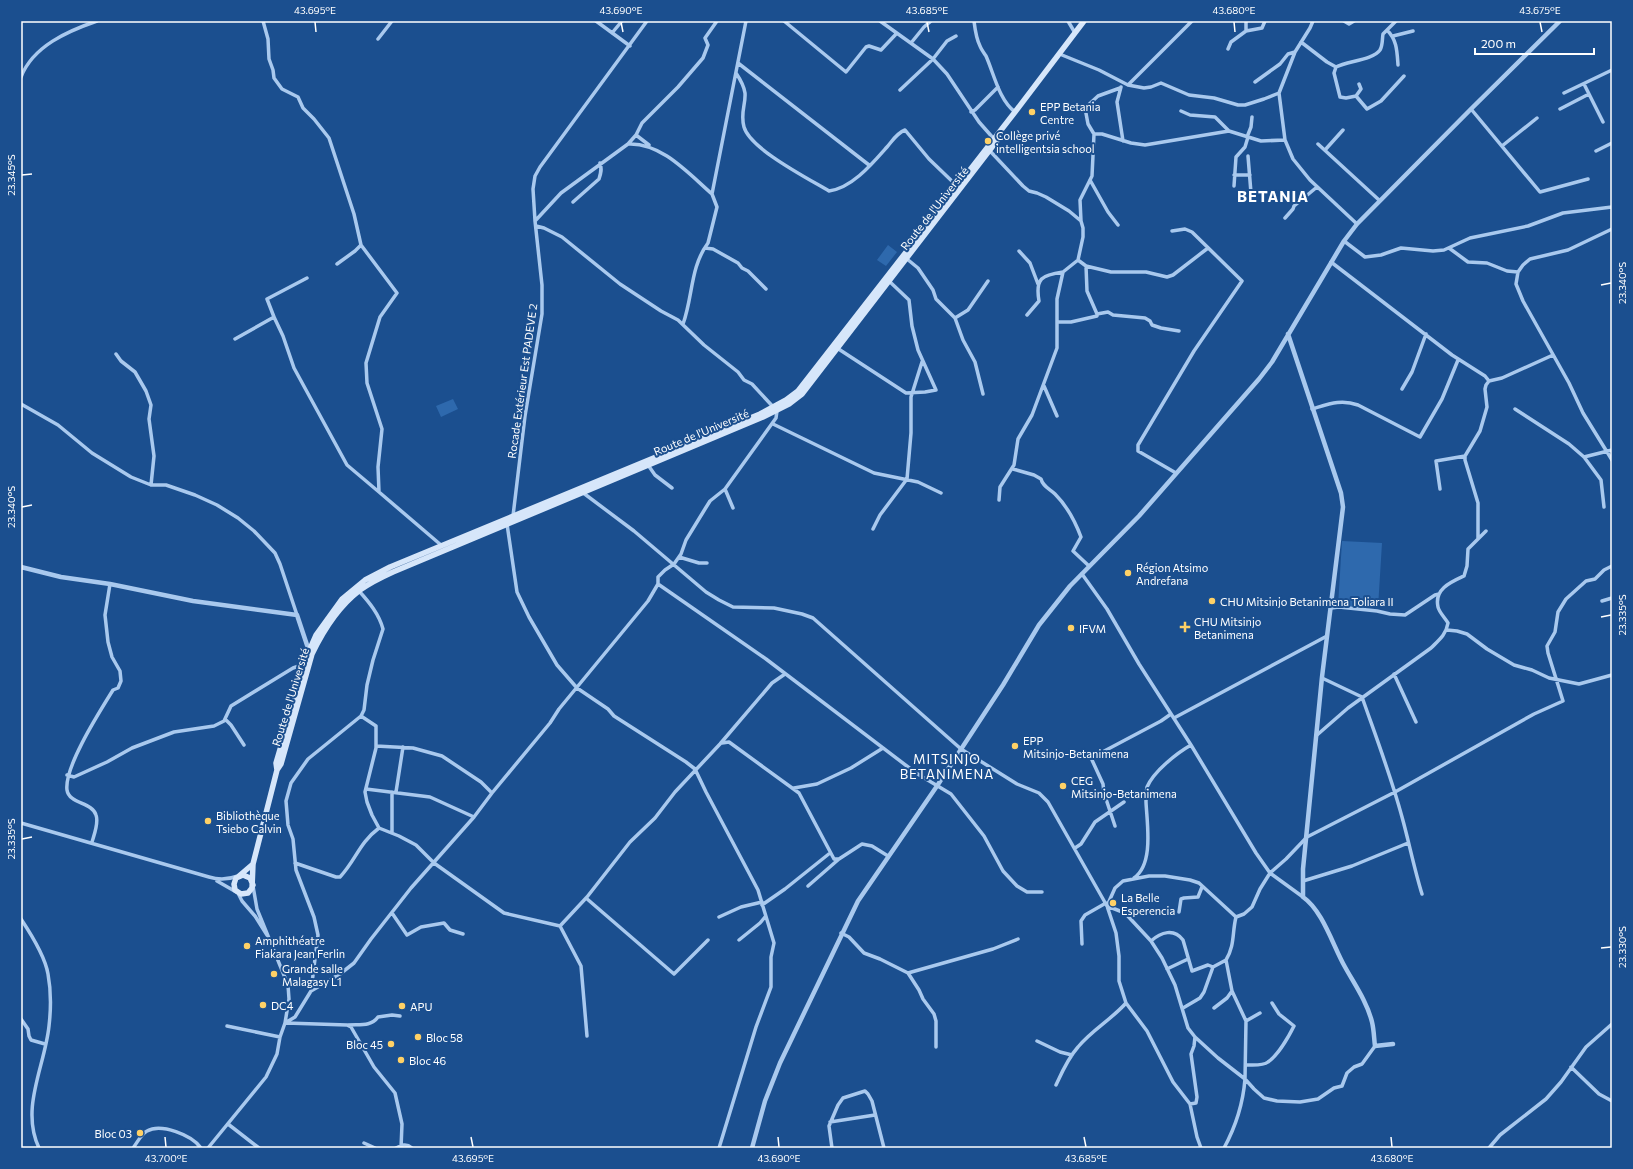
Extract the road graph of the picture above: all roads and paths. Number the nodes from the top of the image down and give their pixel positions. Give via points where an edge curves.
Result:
1 (97, 21) edge
2 (263, 21) edge
3 (392, 21) edge
4 (596, 21) edge
5 (622, 21) edge
6 (647, 21) edge
7 (717, 21) edge
8 (746, 21) edge
9 (784, 21) edge
10 (880, 21) edge
11 (931, 21) edge
12 (974, 21) edge
13 (1068, 21) edge
14 (1084, 21) edge
15 (1088, 21) edge
16 (1192, 21) edge
17 (1246, 21) edge
18 (1265, 21) edge
19 (1313, 21) edge
20 (1344, 21) edge
21 (1354, 21) edge
22 (1396, 21) edge
23 (1560, 21) edge
24 (1387, 30) junction
25 (1246, 31) junction
26 (1413, 31) dead end
27 (897, 32) junction
28 (612, 33) junction
29 (1075, 33) junction
30 (956, 36) dead end
31 (1393, 36) junction
32 (378, 39) dead end
33 (1301, 42) junction
34 (911, 43) junction
35 (630, 46) junction
36 (1228, 49) dead end
37 (1295, 52) junction
38 (1062, 55) junction
39 (933, 59) junction
40 (738, 63) junction
41 (1398, 65) dead end
42 (1336, 67) junction
43 (1612, 70) edge
44 (736, 72) junction
45 (1404, 76) dead end
46 (21, 77) edge
47 (1255, 82) dead end
48 (1126, 84) junction
49 (1359, 84) dead end
50 (1584, 84) junction
51 (998, 87) junction
52 (1120, 88) junction
53 (900, 90) dead end
54 (1564, 93) dead end
55 (1279, 94) junction
56 (1588, 94) junction
57 (1356, 96) junction
58 (1470, 108) junction
59 (1560, 109) dead end
60 (1181, 111) dead end
61 (971, 112) junction
62 (1016, 112) junction
63 (1252, 117) dead end
64 (1537, 118) dead end
65 (1603, 122) dead end
66 (1229, 130) junction
67 (1343, 130) dead end
68 (1094, 134) junction
69 (636, 135) junction
70 (1247, 137) junction
71 (994, 139) junction
72 (1285, 140) junction
73 (1123, 141) junction
74 (628, 144) junction
75 (1318, 144) dead end
76 (1612, 144) edge
77 (1502, 146) junction
78 (651, 147) junction
79 (1324, 150) junction
80 (990, 151) junction
81 (1596, 152) dead end
82 (1248, 156) dead end
83 (600, 163) junction
84 (869, 165) junction
85 (1234, 175) junction
86 (1250, 175) junction
87 (1588, 179) dead end
88 (1090, 180) junction
89 (957, 186) junction
90 (1234, 186) dead end
91 (1317, 187) junction
92 (1251, 193) dead end
93 (712, 194) junction
94 (1379, 200) junction
95 (573, 202) dead end
96 (1612, 207) edge
97 (1285, 218) dead end
98 (1081, 221) junction
99 (535, 224) junction
100 (1357, 224) junction
101 (1118, 225) dead end
102 (1612, 229) edge
103 (1172, 231) dead end
104 (1344, 240) junction
105 (361, 245) junction
106 (704, 248) junction
107 (1208, 248) junction
108 (1449, 248) junction
109 (1019, 251) dead end
110 (907, 258) junction
111 (1078, 260) junction
112 (1331, 262) junction
113 (337, 264) dead end
114 (1086, 266) junction
115 (1063, 272) junction
116 (1518, 272) junction
117 (307, 278) dead end
118 (889, 281) junction
119 (988, 281) dead end
120 (1038, 284) junction
121 (766, 289) dead end
122 (1097, 314) junction
123 (1027, 315) dead end
124 (274, 317) junction
125 (955, 318) junction
126 (1057, 322) junction
127 (683, 324) junction
128 (1179, 331) dead end
129 (1288, 334) junction
130 (1426, 334) junction
131 (235, 339) dead end
132 (837, 348) junction
133 (116, 354) dead end
134 (1553, 355) junction
135 (1458, 360) junction
136 (922, 362) junction
137 (1489, 381) junction
138 (1044, 386) junction
139 (1402, 389) dead end
140 (912, 393) junction
141 (983, 394) dead end
142 (21, 404) edge
143 (776, 409) junction
144 (1312, 409) junction
145 (1516, 409) dead end
146 (1056, 416) dead end
147 (739, 424) junction
148 (773, 424) junction
149 (1606, 450) junction
150 (1612, 450) edge
151 (1466, 456) junction
152 (1584, 458) junction
153 (1612, 460) edge
154 (648, 465) junction
155 (1012, 469) junction
156 (1176, 474) junction
157 (907, 479) junction
158 (151, 485) junction
159 (672, 488) dead end
160 (725, 489) junction
161 (1440, 490) dead end
162 (379, 492) junction
163 (582, 492) junction
164 (941, 493) dead end
165 (998, 500) dead end
166 (1604, 507) dead end
167 (733, 508) dead end
168 (513, 516) junction
169 (507, 524) junction
170 (873, 529) dead end
171 (1486, 530) dead end
172 (1478, 539) junction
173 (441, 546) junction
174 (679, 556) junction
175 (707, 563) dead end
176 (674, 564) junction
177 (1089, 566) junction
178 (1612, 566) edge
179 (21, 567) edge
180 (1082, 574) junction
181 (110, 584) junction
182 (658, 584) junction
183 (358, 591) junction
184 (1439, 594) junction
185 (1612, 598) edge
186 (1602, 601) dead end
187 (1331, 608) junction
188 (297, 615) junction
189 (1447, 630) junction
190 (1327, 636) junction
191 (309, 651) junction
192 (305, 664) junction
193 (785, 674) junction
194 (1394, 674) junction
195 (1612, 675) edge
196 (1322, 678) junction
197 (1556, 679) junction
198 (577, 688) junction
199 (1362, 697) junction
200 (362, 716) junction
201 (1172, 716) junction
202 (225, 719) junction
203 (1416, 722) dead end
204 (1317, 735) junction
205 (720, 744) junction
206 (244, 745) dead end
207 (1191, 745) junction
208 (376, 746) junction
209 (403, 747) junction
210 (883, 748) junction
211 (961, 749) junction
212 (695, 769) junction
213 (277, 770) junction
214 (67, 775) junction
215 (937, 786) junction
216 (794, 788) junction
217 (366, 789) junction
218 (394, 792) junction
219 (1395, 792) junction
220 (492, 793) junction
221 (1124, 802) dead end
222 (1111, 811) junction
223 (474, 817) junction
224 (21, 823) edge
225 (1115, 826) dead end
226 (380, 828) junction
227 (392, 832) junction
228 (1307, 837) junction
229 (92, 842) junction
230 (1408, 843) junction
231 (1075, 848) junction
232 (830, 853) junction
233 (888, 856) junction
234 (839, 859) junction
235 (295, 863) junction
236 (434, 863) junction
237 (253, 864) junction
238 (1270, 873) junction
239 (239, 876) junction
240 (209, 877) junction
241 (1134, 878) junction
242 (1303, 881) junction
243 (253, 884) junction
244 (808, 886) dead end
245 (1202, 887) junction
246 (1042, 892) dead end
247 (238, 893) junction
248 (1422, 894) dead end
249 (1303, 897) junction
250 (586, 898) junction
251 (762, 903) junction
252 (1106, 904) junction
253 (1179, 912) dead end
254 (392, 913) junction
255 (719, 917) dead end
256 (765, 917) junction
257 (1236, 917) junction
258 (21, 919) edge
259 (560, 926) junction
260 (841, 933) junction
261 (464, 934) dead end
262 (1018, 939) dead end
263 (708, 940) dead end
264 (739, 940) dead end
265 (270, 941) junction
266 (1151, 941) junction
267 (1082, 944) dead end
268 (1188, 959) junction
269 (1226, 960) junction
270 (1213, 967) junction
271 (1167, 969) junction
272 (908, 973) junction
273 (311, 991) junction
274 (1232, 991) junction
275 (1126, 1003) junction
276 (1272, 1003) dead end
277 (1183, 1008) junction
278 (1214, 1008) dead end
279 (1260, 1013) dead end
280 (400, 1016) dead end
281 (21, 1019) edge
282 (1246, 1021) junction
283 (285, 1023) junction
284 (1612, 1024) edge
285 (347, 1025) junction
286 (227, 1026) dead end
287 (587, 1036) dead end
288 (1195, 1037) junction
289 (280, 1038) junction
290 (1037, 1041) dead end
291 (45, 1044) junction
292 (1393, 1044) dead end
293 (1375, 1046) junction
294 (936, 1047) dead end
295 (1072, 1054) junction
296 (1246, 1065) junction
297 (1571, 1067) junction
298 (1245, 1079) junction
299 (1056, 1085) dead end
300 (1612, 1100) edge
301 (1190, 1104) junction
302 (875, 1115) junction
303 (830, 1122) junction
304 (228, 1124) junction
305 (364, 1143) dead end
306 (401, 1146) edge
307 (39, 1148) edge
308 (133, 1148) edge
309 (201, 1148) edge
310 (208, 1148) edge
311 (259, 1148) edge
312 (375, 1148) edge
313 (396, 1148) edge
314 (412, 1148) edge
315 (719, 1148) edge
316 (752, 1148) edge
317 (832, 1148) edge
318 (884, 1148) edge
319 (1200, 1148) edge
320 (1224, 1148) edge
321 (1489, 1148) edge

1 - 46 street via 66,33 43,47
2 - 105 street via 274,78 282,89 298,97 303,108 329,138 354,214
3 - 32 street
4 - 28 street
5 - 28 street
6 - 35 street, Rocade Extérieur Est PADEVE 2
7 - 69 street via 705,38 708,45 702,58 678,87 642,123
8 - 40 street
9 - 27 street via 846,72 866,47 881,50
10 - 27 street
11 - 34 street
12 - 51 street via 980,46
13 - 29 street
14 - 29 main road, Route de l'Université
15 - 38 main road, Route de l'Université
16 - 48 street
17 - 25 street
18 - 25 street via 1262,28
19 - 33 street
20 - 21 street via 1349,24
22 - 24 street
23 - 58 street
24 - 31 street
24 - 42 street via 1383,34 1380,50 1376,53
25 - 36 street via 1231,42
26 - 31 street
27 - 34 street
28 - 35 street
29 - 62 main road, Route de l'Université
30 - 39 street via 946,41
31 - 41 street
33 - 37 street
33 - 42 street
34 - 39 street
35 - 99 street, Rocade Extérieur Est PADEVE 2 via 535,176
37 - 47 street via 1288,54 1280,64
37 - 55 street
38 - 48 street
38 - 80 main road, Route de l'Université
39 - 53 street
39 - 61 street via 947,74
40 - 44 street
40 - 84 street
42 - 57 street via 1334,73 1340,97
43 - 50 street
44 - 84 street via 745,94 742,107 746,132 776,160 829,191 843,188
44 - 93 street
45 - 57 street via 1381,101 1367,109
48 - 52 street
48 - 55 street via 1144,88 1161,83 1189,95 1214,98 1238,105
49 - 57 street via 1361,89
50 - 54 street
50 - 56 street
51 - 61 street
51 - 62 street
52 - 68 street via 1098,96 1085,108 1088,124
52 - 73 street via 1117,102
55 - 72 street
56 - 59 street
56 - 65 street
58 - 77 street
58 - 94 street
60 - 66 street via 1190,115 1215,117
61 - 71 street
62 - 71 main road, Route de l'Université
63 - 70 street
64 - 77 street
66 - 70 street
66 - 73 street via 1145,145
67 - 79 street
68 - 73 street via 1109,135
68 - 88 street
69 - 74 street
69 - 78 street
70 - 72 street via 1261,141
70 - 85 street via 1245,147 1236,157
71 - 89 main road, Route de l'Université
72 - 91 street via 1293,159
74 - 78 street
74 - 83 street
75 - 79 street
76 - 81 street
77 - 87 street via 1540,192
78 - 93 street
79 - 94 street
80 - 98 street via 1029,191 1046,197
80 - 110 main road, Route de l'Université
82 - 86 street
83 - 95 street via 599,179
83 - 99 street via 561,193
84 - 89 street via 898,133 905,130 928,159
85 - 86 street
85 - 90 street
86 - 92 street
88 - 98 street via 1080,203
88 - 101 street
89 - 143 main road, Route de l'Université via 798,391
91 - 97 street via 1294,206
91 - 100 street
93 - 106 street via 717,206 708,243
94 - 100 street
96 - 108 street via 1563,213 1528,226 1470,238
98 - 111 street via 1083,237
99 - 127 street via 562,237 620,284
99 - 168 street, Rocade Extérieur Est PADEVE 2 via 542,285 542,314 525,416
100 - 104 street
102 - 116 street via 1568,250 1530,259
103 - 107 street via 1185,229 1192,232
104 - 108 street via 1365,257 1401,248 1433,252
104 - 112 street
105 - 113 street
105 - 162 street via 397,293 380,317 366,363 367,383 382,429 378,467
106 - 121 street via 713,249 738,263
106 - 127 street via 693,276
107 - 114 street via 1167,277 1146,272 1111,272
107 - 156 street via 1242,281 1194,351 1138,445 1138,451
108 - 116 street via 1468,262 1488,263 1507,271
109 - 120 street via 1030,262
110 - 118 main road, Route de l'Université
110 - 125 street via 918,268 936,299
111 - 114 street
111 - 115 street
112 - 129 street
112 - 130 street
114 - 122 street via 1087,291
115 - 120 street via 1050,274
115 - 126 street via 1057,299
116 - 134 street via 1516,284 1523,301
117 - 124 street via 267,299
118 - 132 main road, Route de l'Université
118 - 136 street via 910,300 913,332
119 - 125 street via 968,310
120 - 123 street via 1039,301
122 - 126 street via 1082,320
122 - 128 street via 1108,312 1113,315 1145,318 1152,325
124 - 131 street
124 - 162 street via 294,368 347,465
125 - 141 street via 975,362
126 - 138 street via 1057,348
127 - 143 street via 744,380 752,384
129 - 144 street
129 - 156 street via 1259,379
130 - 135 street
130 - 139 street via 1412,372
132 - 140 street via 906,393
132 - 143 main road, Route de l'Université via 802,394
133 - 158 street via 135,372 151,405 149,420 154,456
134 - 137 street via 1502,378
134 - 149 street via 1595,435
135 - 137 street
135 - 144 street via 1442,399 1420,437 1349,402 1342,401
136 - 140 street
136 - 140 street via 936,390
137 - 151 street via 1485,389 1487,407 1480,431
138 - 146 street
138 - 155 street via 1032,415 1018,438
140 - 157 street
142 - 158 street via 58,425 103,461
143 - 147 main road, Route de l'Université
143 - 148 street
144 - 187 street via 1341,493 1343,508
145 - 152 street via 1569,444
147 - 154 main road, Route de l'Université
147 - 168 main road, Route de l'Université
148 - 157 street via 864,469
148 - 160 street
149 - 150 street
149 - 152 street
149 - 153 street
151 - 161 street via 1436,461
151 - 172 street via 1478,503
152 - 166 street via 1601,480
154 - 159 street
154 - 163 main road, Route de l'Université
155 - 165 street via 1000,487
155 - 177 street via 1041,479 1042,484 1058,498 1075,521 1081,537 1073,551
156 - 177 street
157 - 164 street
157 - 170 street via 880,515
158 - 188 street via 166,485 216,505 254,531 274,553 280,564
160 - 167 street
160 - 174 street via 710,501
162 - 173 street
163 - 169 main road, Route de l'Université
163 - 176 street
168 - 173 main road, Route de l'Université
169 - 183 main road, Route de l'Université via 393,572
169 - 198 street via 517,592 521,603 557,665
171 - 172 street
172 - 184 street via 1468,549 1464,576 1450,582
173 - 191 main road, Route de l'Université via 390,567 356,587 342,599 326,619
174 - 175 street
174 - 176 street
176 - 182 street via 658,577
176 - 211 street via 706,592 733,607 774,608 813,618
177 - 180 street
178 - 197 street via 1596,579 1586,581 1574,591 1558,612 1555,632 1547,646
179 - 181 street via 61,577
180 - 201 street via 1107,609
180 - 211 street via 1039,625
181 - 188 street via 193,601
181 - 214 street via 105,615 108,642 112,657 120,671 121,681 118,688 112,690 88,731
182 - 193 street
182 - 198 street via 640,611
183 - 200 street via 373,607 383,629 373,660
183 - 213 main road, Route de l'Université via 331,622 312,654 281,764
184 - 187 street via 1405,615
184 - 189 street via 1438,606 1448,623
185 - 186 street
187 - 190 street
188 - 191 street
189 - 194 street via 1430,648
189 - 197 street via 1467,634 1514,665
190 - 196 street
190 - 201 street
191 - 192 main road, Route de l'Université
192 - 202 street via 293,668 231,706
192 - 213 main road, Route de l'Université via 276,762
193 - 205 street via 772,683
193 - 210 street
194 - 199 street
194 - 203 street
195 - 197 street via 1579,684
196 - 199 street
196 - 204 street
197 - 219 street via 1563,701 1534,714
198 - 212 street via 614,716
198 - 220 street
199 - 204 street
199 - 219 street
200 - 208 street via 376,726
200 - 235 street via 308,759 291,783 286,801
201 - 207 street
201 - 222 street via 1093,757
202 - 206 street
202 - 214 street via 214,726 174,732 132,748 74,777
204 - 228 street
205 - 212 street
205 - 216 street via 729,742
207 - 238 street
207 - 241 street via 1169,760 1148,787 1148,842 1143,869
208 - 209 street
208 - 217 street
209 - 218 street
209 - 220 street via 442,756 481,782
210 - 215 street
210 - 216 street via 824,781
211 - 215 street
211 - 231 street via 1017,784 1039,793 1048,802
212 - 250 street via 655,818 630,842
212 - 251 street via 752,877
213 - 237 main road, Route de l'Université
214 - 229 street via 67,791 71,797 87,805 97,816
215 - 233 street
215 - 246 street via 956,800 984,836 1003,871 1017,886 1026,892
216 - 232 street via 818,826
217 - 218 street
217 - 226 street via 367,802
218 - 223 street via 430,797
218 - 227 street
219 - 228 street
219 - 230 street
220 - 223 street
221 - 222 street
222 - 225 street
222 - 231 street via 1095,822 1081,844
223 - 236 street
224 - 229 street
226 - 227 street
226 - 235 street via 367,838 340,877
227 - 236 street via 416,845
228 - 238 street
228 - 242 street
229 - 240 street
230 - 242 street via 1352,866
230 - 248 street
231 - 252 street
232 - 234 street via 834,859
232 - 251 street via 785,889
233 - 234 street via 872,846 862,844
233 - 260 street
234 - 244 street
235 - 273 street via 318,935
236 - 254 street
236 - 259 street via 504,913
237 - 239 main road
237 - 243 main road, Route de l'Université
238 - 249 street
238 - 257 street via 1252,907
239 - 240 street via 229,879
239 - 243 main road via 250,878
239 - 247 main road via 234,884
240 - 247 street
241 - 245 street via 1177,877
241 - 252 street via 1115,888
242 - 249 street
243 - 247 main road via 248,893
243 - 265 street via 258,909
245 - 253 street via 1198,896 1181,899
245 - 257 street
247 - 265 street
249 - 293 street via 1317,913 1360,992 1372,1022
250 - 259 street
250 - 263 street via 674,974
251 - 255 street via 740,907
251 - 256 street
252 - 266 street via 1125,913
252 - 267 street via 1085,915 1081,921
252 - 275 street via 1116,933 1120,981
254 - 261 street via 407,935 421,927 444,923 450,930
254 - 273 street via 354,963
256 - 264 street
256 - 315 street via 774,943 770,987
257 - 269 street via 1232,950
258 - 291 street via 48,973 50,1006
259 - 287 street via 581,966
260 - 272 street via 849,937 864,953
260 - 316 street via 780,1063 765,1101
262 - 272 street via 993,949
265 - 283 street via 288,985 289,999
266 - 268 street via 1167,932 1180,937
266 - 271 street
268 - 270 street via 1192,971 1208,965
268 - 271 street
269 - 270 street
269 - 274 street
270 - 277 street via 1200,998
271 - 277 street
272 - 294 street via 934,1014
273 - 283 street via 295,1017
274 - 278 street
274 - 282 street
275 - 295 street
275 - 301 street via 1147,1031 1173,1082
276 - 296 street via 1279,1014 1294,1026 1282,1047 1268,1062
277 - 288 street via 1188,1028
279 - 282 street
280 - 285 street via 378,1017 370,1024
281 - 291 street via 32,1040
282 - 296 street
283 - 285 street
283 - 289 street
284 - 297 street via 1586,1047
285 - 306 street via 374,1067 395,1093 402,1124
286 - 289 street
288 - 298 street
288 - 301 street via 1191,1054 1197,1097 1196,1103
289 - 304 street via 277,1054 266,1077
290 - 295 street via 1060,1052
291 - 307 street via 34,1095 32,1118 34,1139
292 - 293 street
293 - 298 street via 1362,1064 1344,1076 1342,1086 1334,1088 1318,1099 1300,1102 1264,1098
295 - 299 street
296 - 298 street
297 - 300 street via 1599,1094
297 - 321 street via 1546,1099 1500,1135
298 - 320 street via 1242,1105
301 - 319 street
302 - 303 street
302 - 303 street via 872,1101 865,1091 843,1098
302 - 318 street
303 - 317 street
304 - 310 street
304 - 311 street
305 - 312 street
306 - 313 street
306 - 314 street via 408,1145
308 - 309 street via 146,1131 156,1127 171,1130 190,1139

